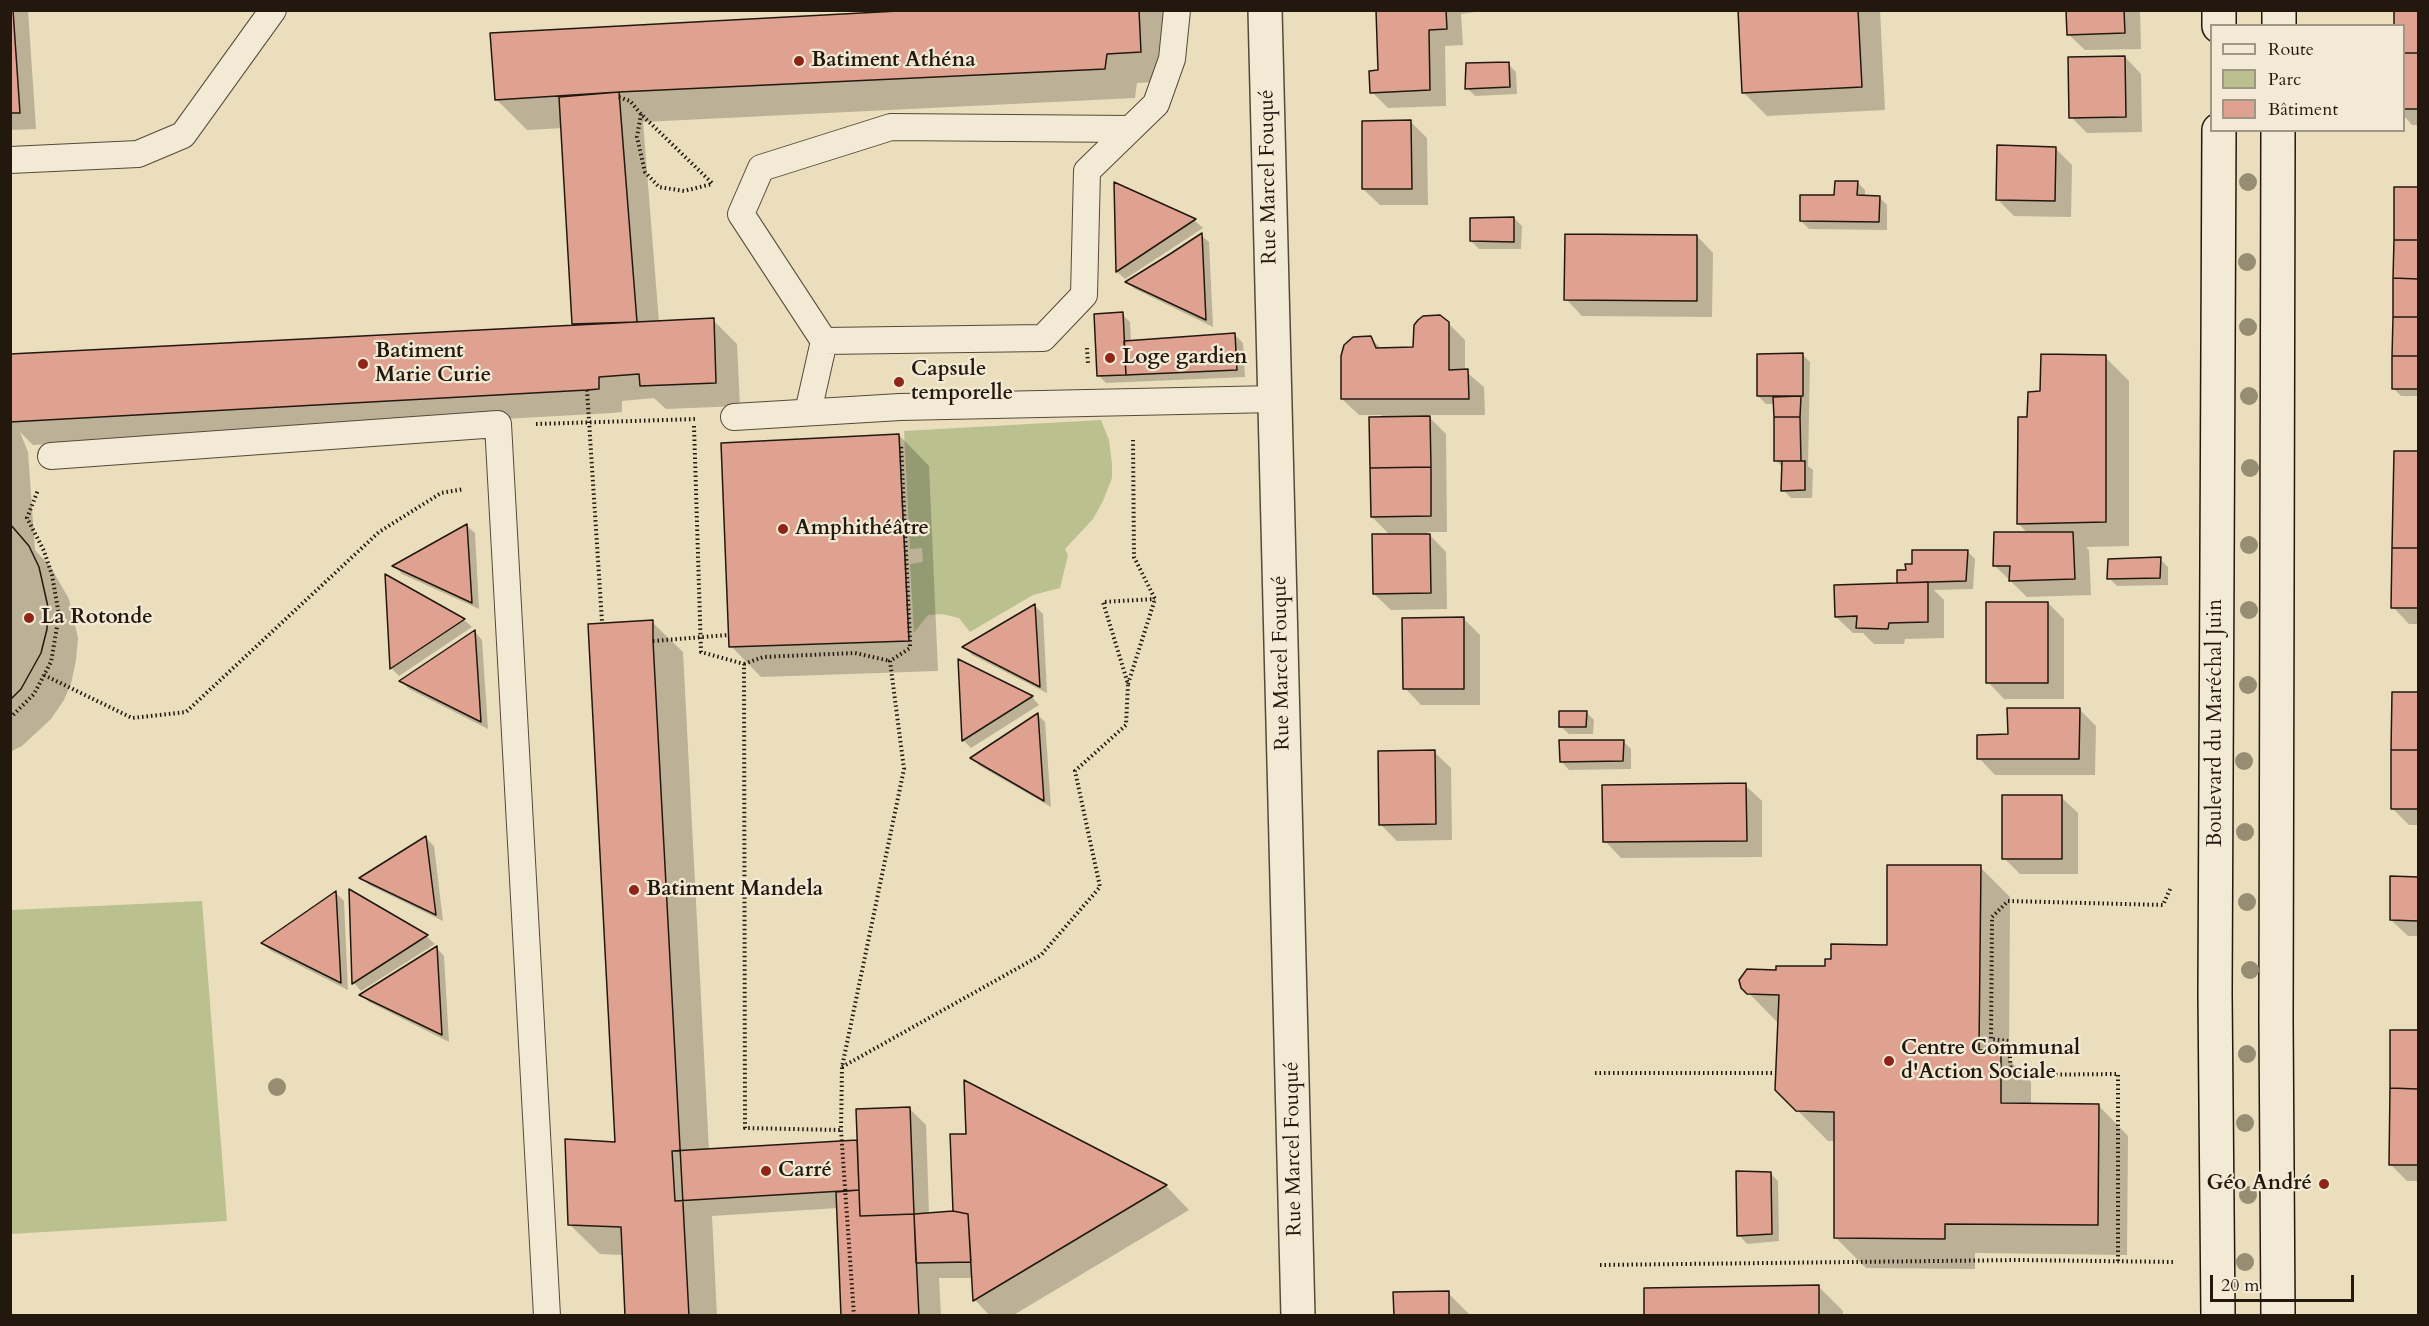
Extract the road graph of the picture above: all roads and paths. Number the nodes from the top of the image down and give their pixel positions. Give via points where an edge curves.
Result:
1 (273, 10) edge
2 (1177, 10) edge
3 (1265, 10) edge
4 (619, 97) dead end
5 (641, 114) junction
6 (1130, 129) junction
7 (2219, 132) edge
8 (2278, 132) edge
9 (10, 160) edge
10 (713, 183) junction
11 (741, 214) junction
12 (825, 341) junction
13 (587, 390) dead end
14 (1275, 399) junction
15 (1132, 402) junction
16 (900, 407) junction
17 (808, 412) junction
18 (734, 417) dead end
19 (694, 420) dead end
20 (673, 421) dead end
21 (591, 423) junction
22 (498, 424) junction
23 (51, 456) joint
24 (501, 482) junction
25 (1155, 598) junction
26 (602, 622) dead end
27 (728, 635) dead end
28 (653, 641) dead end
29 (890, 662) junction
30 (744, 664) junction
31 (44, 675) junction
32 (1128, 684) junction
33 (10, 718) edge
34 (2163, 905) dead end
35 (842, 1067) junction
36 (1595, 1073) dead end
37 (1776, 1073) dead end
38 (2011, 1075) junction
39 (2001, 1077) dead end
40 (841, 1130) junction
41 (2118, 1261) junction
42 (2218, 1262) junction
43 (1600, 1265) dead end
44 (548, 1316) edge
45 (854, 1316) edge
46 (1298, 1316) edge
47 (2218, 1316) edge
48 (2278, 1316) edge

1 - 9 lane via 183,135 138,154
2 - 6 lane via 1172,59 1156,104
3 - 14 main road, Rue Marcel Fouqué
4 - 5 path via 630,101
5 - 10 path
5 - 10 path via 637,137 645,172 659,187 684,190
6 - 11 lane via 891,127 761,168
6 - 12 lane via 1087,171 1084,295 1043,338
7 - 42 main road, Boulevard du Maréchal Juin via 2215,993
8 - 48 main road
10 - 11 path
11 - 12 lane
12 - 17 lane
13 - 21 path
14 - 15 lane
14 - 46 main road, Rue Marcel Fouqué
15 - 16 lane
15 - 25 path via 1134,557
16 - 17 lane
16 - 29 path via 910,648
17 - 18 lane
19 - 30 path via 701,652
20 - 21 path
21 - 22 path
21 - 26 path
22 - 23 lane
22 - 24 lane
23 - 31 path via 27,518 52,575 59,615 51,662
24 - 31 path via 441,493 379,532 186,712 132,718
24 - 44 lane
25 - 32 path
25 - 32 path via 1103,602
27 - 28 path, bridge
29 - 30 path via 855,654 763,657
29 - 35 path via 903,769
30 - 40 path via 745,1128
31 - 33 path via 34,694
32 - 35 path via 1126,725 1075,771 1100,887 1041,955
34 - 38 path via 2008,901 1992,917 1991,1039 2009,1041
35 - 40 path
36 - 37 path
38 - 39 path
38 - 41 path via 2118,1074
40 - 45 path
41 - 42 path
41 - 43 path
42 - 47 main road, Boulevard du Maréchal Juin

